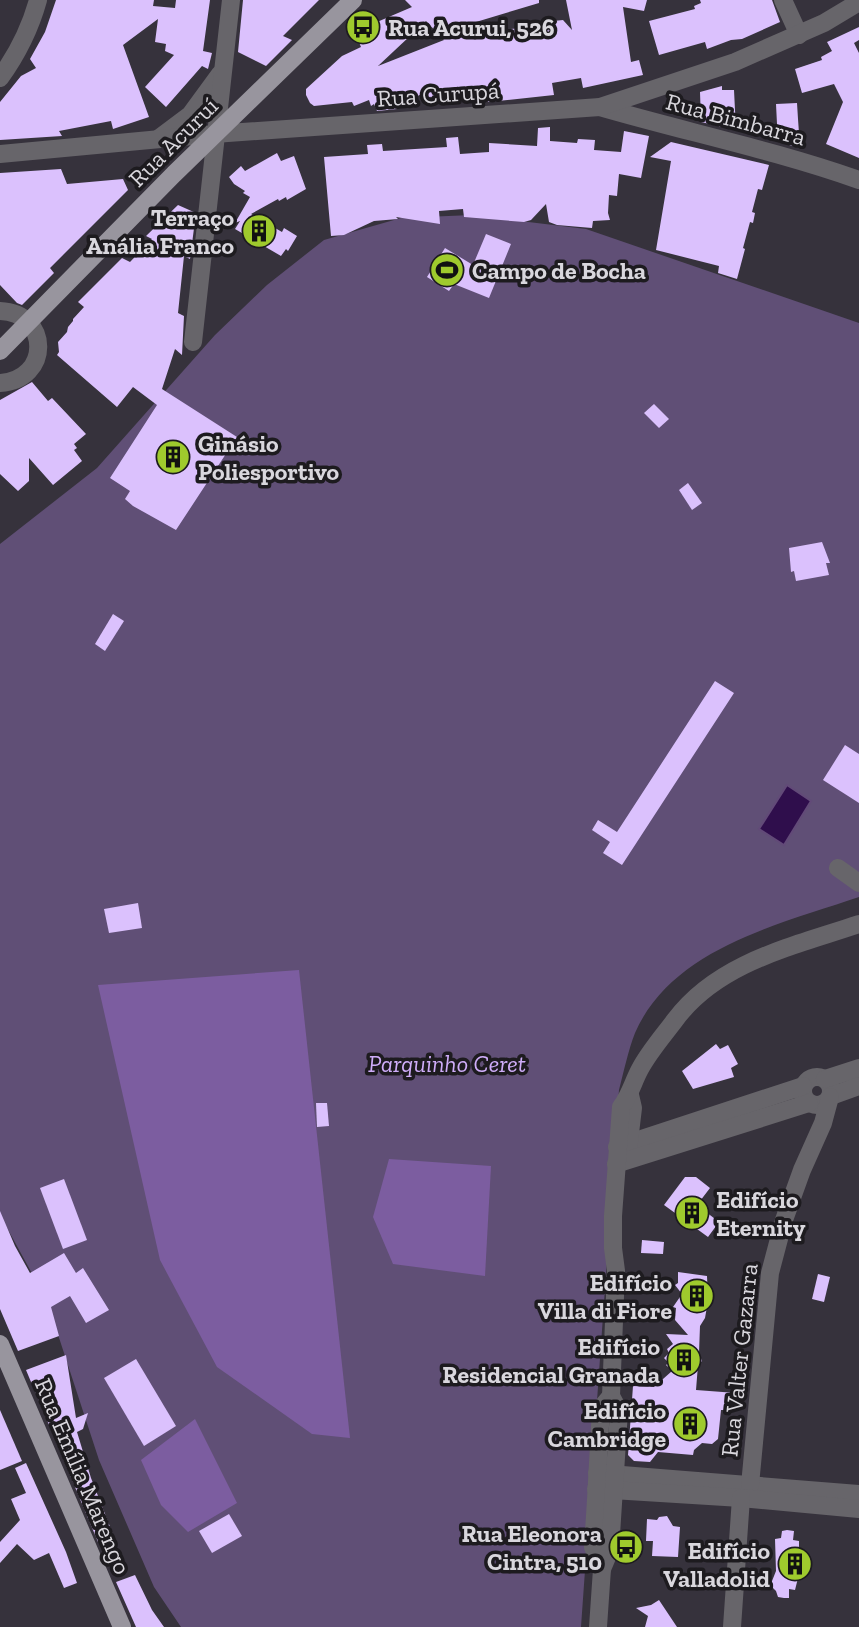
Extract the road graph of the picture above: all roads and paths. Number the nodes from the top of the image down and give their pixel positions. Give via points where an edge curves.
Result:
1 (38, 0) edge
2 (231, 0) edge
3 (353, 0) edge
4 (783, 0) edge
5 (859, 2) edge
6 (799, 35) junction
7 (222, 72) junction
8 (0, 78) edge
9 (661, 87) junction
10 (600, 107) junction
11 (656, 124) junction
12 (215, 134) junction
13 (158, 139) junction
14 (0, 154) edge
15 (859, 180) edge
16 (0, 311) edge
17 (29, 323) junction
18 (193, 342) dead end
19 (0, 351) edge
20 (0, 383) edge
21 (838, 868) dead end
22 (859, 883) edge
23 (859, 924) edge
24 (859, 1068) edge
25 (859, 1086) edge
26 (822, 1096) junction
27 (622, 1153) junction
28 (0, 1344) edge
29 (606, 1482) junction
30 (745, 1491) junction
31 (859, 1494) edge
32 (859, 1509) edge
33 (122, 1627) edge
34 (598, 1627) edge
35 (732, 1627) edge

1 - 8 street via 31,25
2 - 7 street
3 - 12 main road, Rua Acuruí
4 - 6 street
5 - 6 street, Rua Curupá
6 - 9 street, Rua Curupá
7 - 12 street
7 - 13 street via 190,115
9 - 10 street, Rua Curupá
9 - 11 street via 649,102
10 - 11 street, Rua Bimbarra
10 - 12 street, Rua Curupá
11 - 15 street, Rua Bimbarra via 770,151
12 - 13 street, Rua Curupá
12 - 17 main road, Rua Acuruí
12 - 18 street
13 - 14 street, Rua Curupá
16 - 17 street via 20,315
17 - 19 main road, Rua Acuruí
17 - 20 street via 39,345 32,369 12,383
21 - 22 street
23 - 27 street via 741,965 697,996 642,1066 630,1095 633,1108
24 - 26 street
25 - 26 street
26 - 27 street
26 - 27 street via 817,1076 803,1086
26 - 30 street, Rua Valter Gazarra via 823,1123 784,1220 770,1273
27 - 29 street via 612,1248 616,1271 611,1396 619,1411
28 - 33 main road, Rua Emília Marengo
29 - 30 street
29 - 34 street via 610,1550 602,1569
30 - 31 street
30 - 32 street
30 - 35 street, Rua Valter Gazarra

